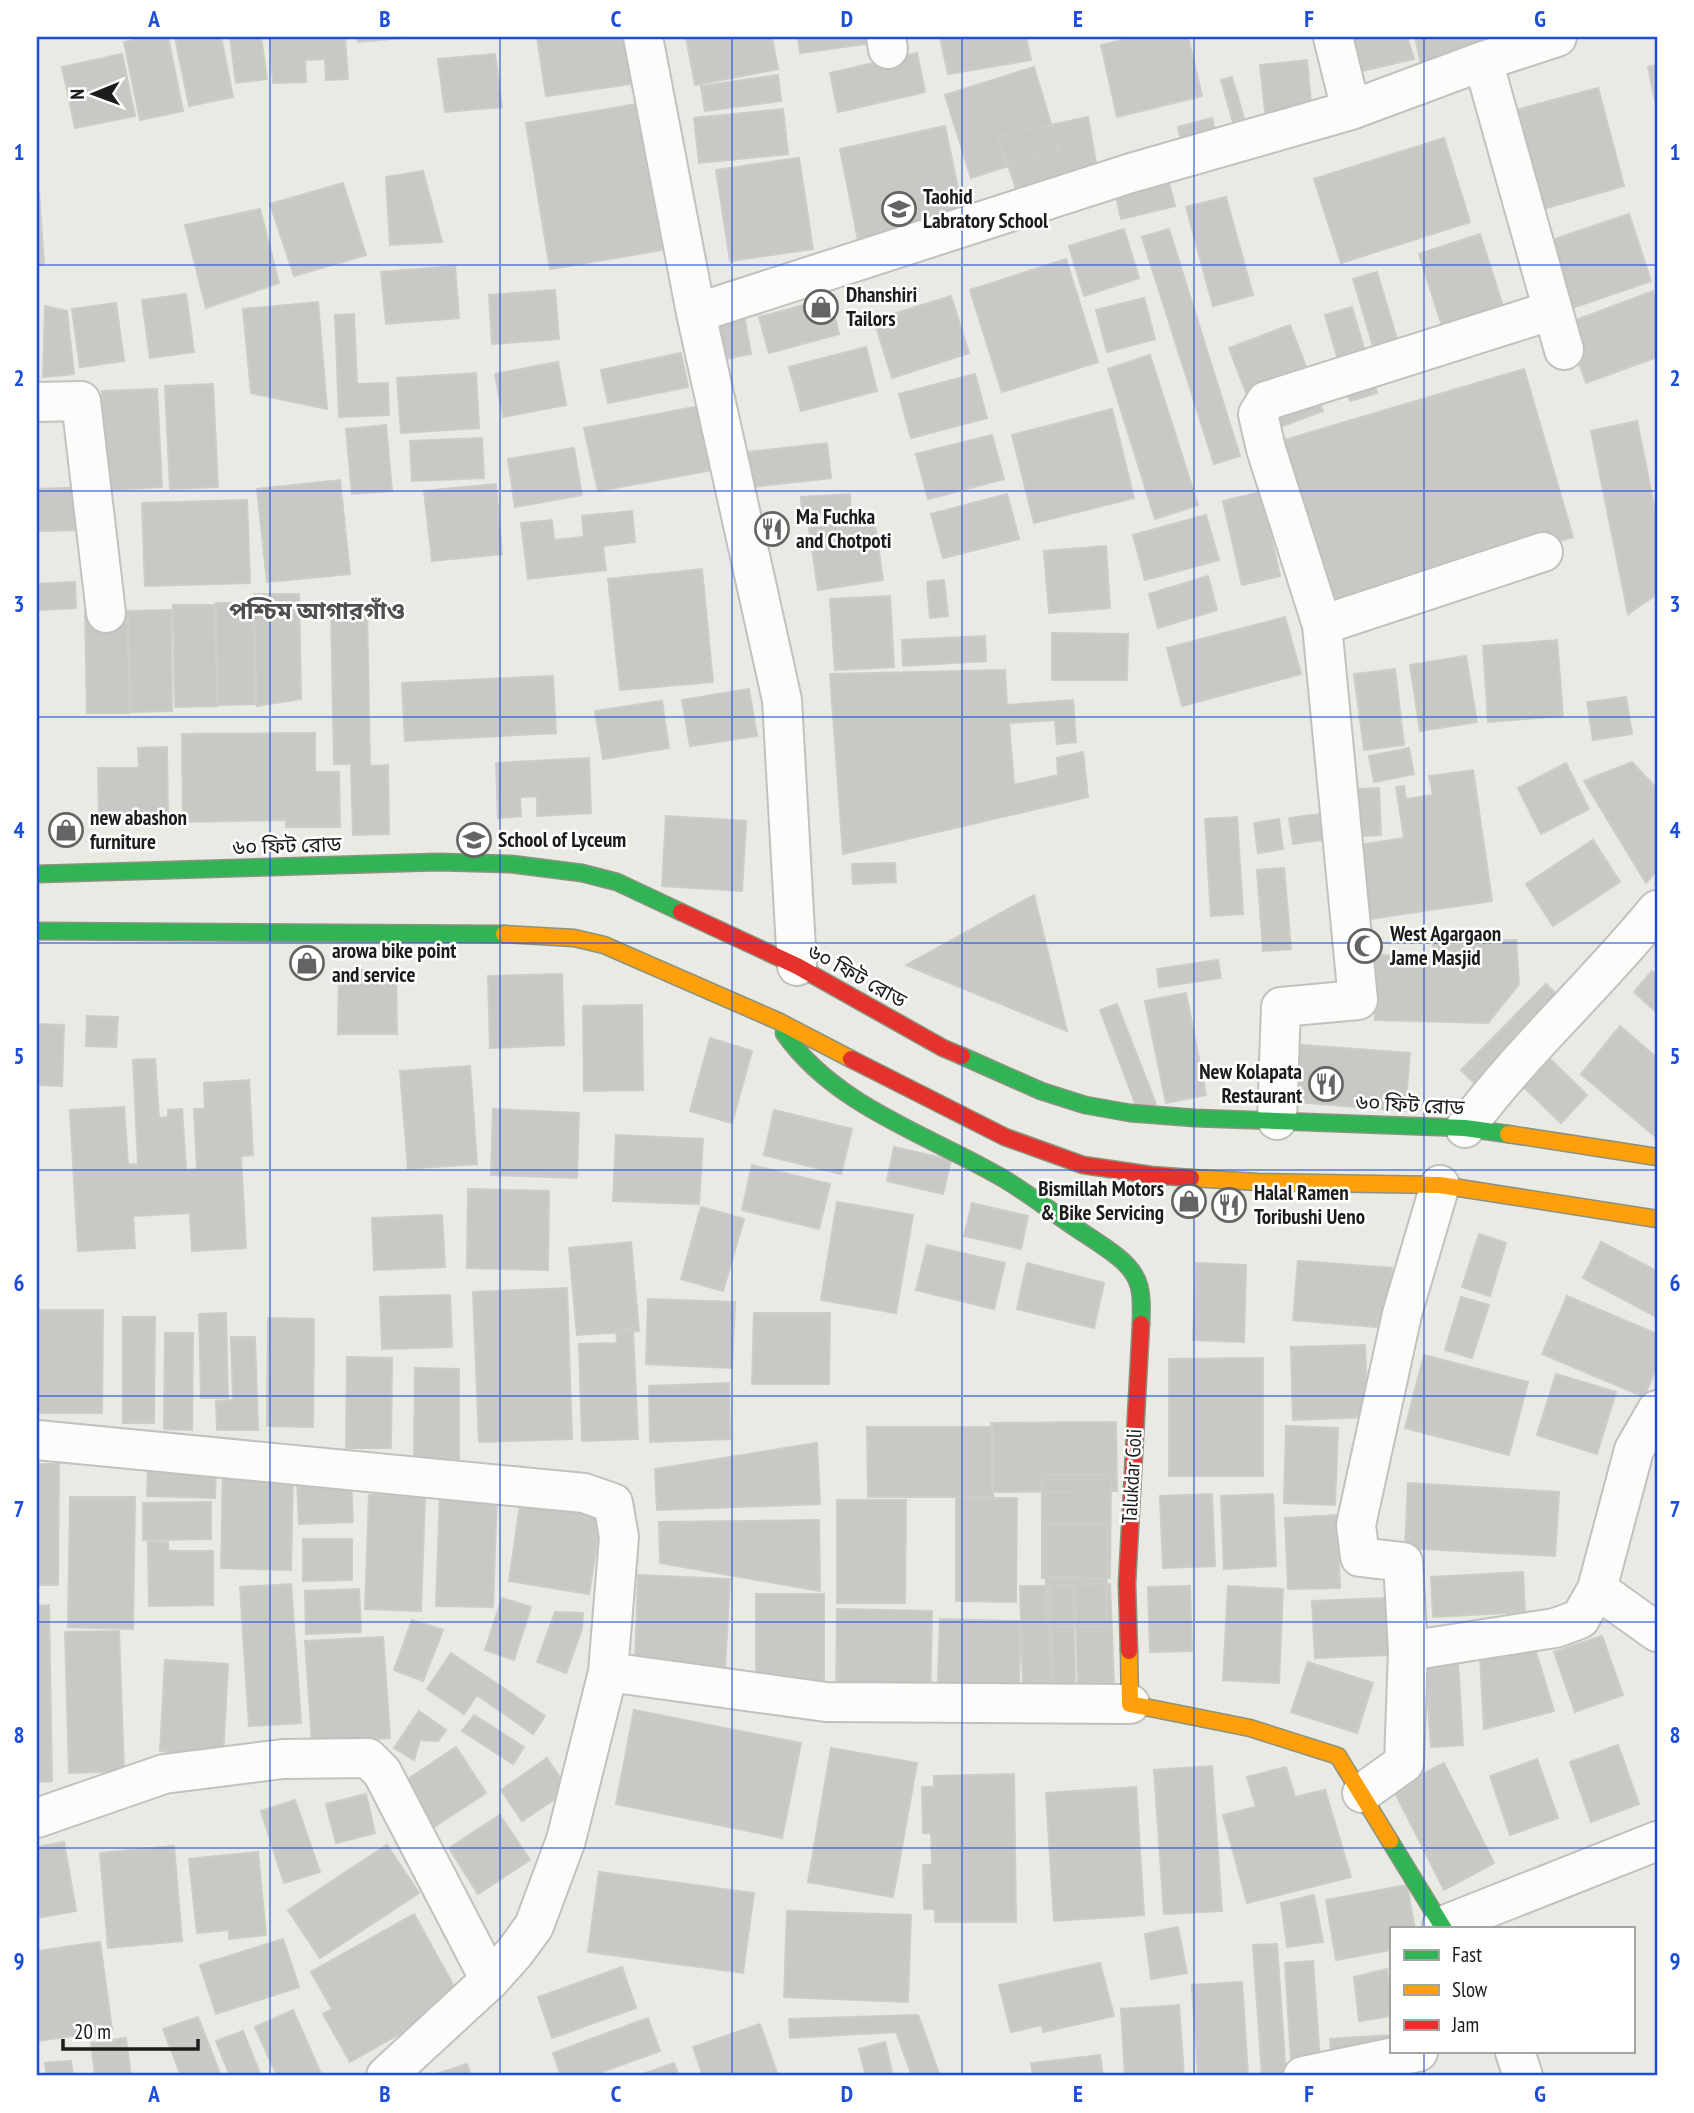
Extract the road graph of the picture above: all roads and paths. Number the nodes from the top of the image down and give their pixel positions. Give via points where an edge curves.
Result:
1 (643, 37) edge
2 (1334, 37) edge
3 (1557, 37) edge
4 (1483, 61) junction
5 (1351, 110) junction
6 (1553, 310) junction
7 (696, 313) junction
8 (1564, 350) dead end
9 (37, 402) edge
10 (1543, 552) dead end
11 (106, 613) dead end
12 (1322, 625) junction
13 (37, 874) edge
14 (1657, 909) edge
15 (37, 931) edge
16 (795, 972) junction
17 (780, 1016) junction
18 (1277, 1120) junction
19 (1465, 1128) junction
20 (1657, 1157) edge
21 (1440, 1185) junction
22 (1657, 1219) edge
23 (1657, 1410) edge
24 (37, 1440) edge
25 (1597, 1589) junction
26 (1657, 1632) edge
27 (1408, 1651) junction
28 (608, 1672) junction
29 (1130, 1704) junction
30 (1362, 1793) junction
31 (37, 1818) edge
32 (1657, 1841) edge
33 (1442, 1927) edge
34 (1445, 1927) edge
35 (490, 1980) junction
36 (1408, 2054) edge
37 (1516, 2054) edge
38 (386, 2076) edge
39 (1303, 2076) edge
40 (1523, 2076) edge

1 - 7 street
2 - 5 street
3 - 4 street
4 - 5 street
4 - 6 street
5 - 7 street via 1131,173
6 - 8 street
6 - 12 street via 1265,401 1258,414 1266,449
7 - 16 street via 782,700
9 - 11 street via 81,401
10 - 12 street
12 - 18 street via 1358,1000 1280,1007
13 - 16 street, ৬০ ফিট রোড via 446,863 555,868 617,882
14 - 19 street
15 - 17 street via 481,932 574,938 604,944
16 - 18 street, ৬০ ফিট রোড via 943,1048 1074,1102 1130,1113
17 - 21 street via 1005,1137 1083,1165 1258,1182
17 - 29 street, Talukdar Goli via 790,1047 800,1059 903,1126 1000,1177 1118,1257 1137,1277 1142,1302 1127,1584
18 - 19 street, ৬০ ফিট রোড
19 - 20 street, ৬০ ফিট রোড
21 - 22 street
21 - 27 street via 1402,1314 1356,1525 1360,1557 1403,1562
23 - 25 street via 1634,1450
24 - 28 street via 584,1493 613,1503 619,1538
25 - 26 street
25 - 27 street via 1580,1619 1555,1628
27 - 30 street via 1404,1763
28 - 29 street via 826,1702
28 - 35 street via 566,1840 534,1926
29 - 30 street via 1250,1728 1338,1756
30 - 33 street
31 - 35 street via 164,1774 284,1759 368,1758 382,1772
32 - 34 street
35 - 38 street
36 - 39 street
37 - 40 street

